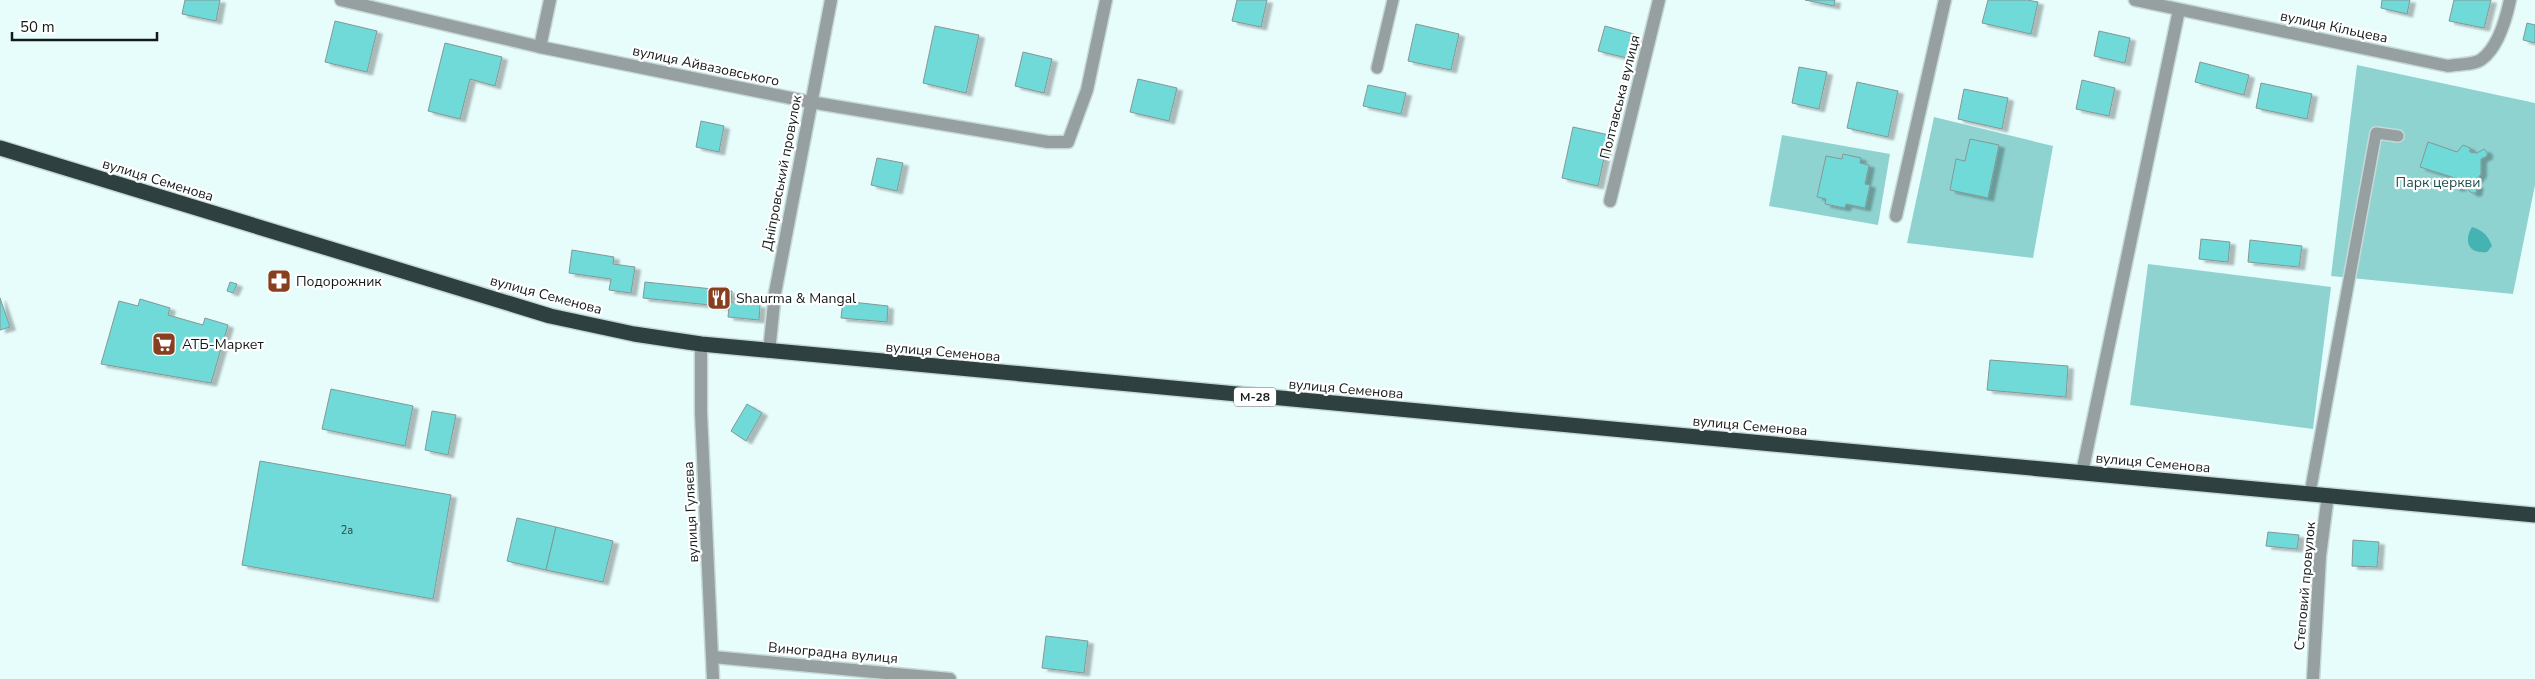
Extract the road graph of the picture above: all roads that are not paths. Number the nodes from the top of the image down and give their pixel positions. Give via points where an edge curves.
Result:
1 (341, 0) edge
2 (550, 0) edge
3 (831, 0) edge
4 (1106, 0) edge
5 (1393, 0) edge
6 (1658, 0) edge
7 (1944, 0) edge
8 (2135, 0) edge
9 (2510, 0) edge
10 (2179, 10) junction
11 (540, 47) junction
12 (1377, 68) dead end
13 (810, 102) junction
14 (2398, 136) dead end
15 (0, 148) edge
16 (1610, 201) dead end
17 (1896, 216) dead end
18 (701, 344) junction
19 (769, 352) junction
20 (2082, 473) junction
21 (2310, 493) junction
22 (2328, 495) junction
23 (2535, 515) edge
24 (713, 657) junction
25 (713, 679) edge
26 (950, 679) edge
27 (2313, 679) edge

1 - 11 street, вулиця Айвазовського
2 - 11 street
3 - 13 street, Дніпровський провулок
4 - 13 street, вулиця Айвазовського via 1086,90 1068,142 1024,139
5 - 12 lane
6 - 16 street, Полтавська вулиця
7 - 17 street
8 - 10 street, вулиця Кільцева
9 - 10 street, вулиця Кільцева via 2493,48 2481,60 2448,66
10 - 20 street
11 - 13 street, вулиця Айвазовського
13 - 19 street, Дніпровський провулок via 775,293
14 - 21 lane via 2376,133
15 - 18 highway, вулиця Семенова / М-28 via 550,316
18 - 19 highway, вулиця Семенова / М-28
18 - 24 street, вулиця Гуляєва via 701,413
19 - 20 highway, вулиця Семенова / М-28
20 - 21 highway, вулиця Семенова / М-28
21 - 22 highway, вулиця Семенова / М-28
22 - 23 highway, вулиця Семенова / М-28
22 - 27 street, Степовий провулок via 2320,556
24 - 25 street, вулиця Гуляєва
24 - 26 street, Виноградна вулиця

